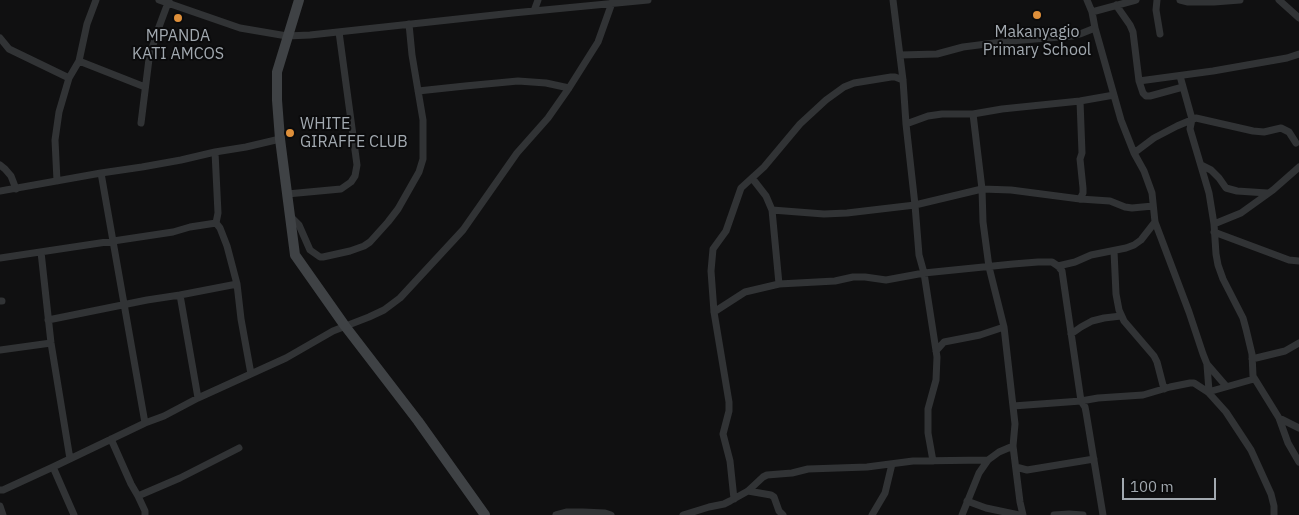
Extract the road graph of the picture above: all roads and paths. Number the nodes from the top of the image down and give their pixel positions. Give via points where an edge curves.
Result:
1 (96, 0) edge
2 (159, 0) edge
3 (299, 0) edge
4 (538, 0) edge
5 (648, 0) edge
6 (893, 0) edge
7 (1087, 0) edge
8 (1136, 0) edge
9 (1157, 0) edge
10 (1180, 0) edge
11 (1240, 0) edge
12 (1279, 0) edge
13 (168, 2) edge
14 (613, 2) edge
15 (1116, 5) junction
16 (534, 11) junction
17 (1092, 12) junction
18 (1299, 18) edge
19 (409, 24) junction
20 (1095, 28) junction
21 (339, 32) junction
22 (1160, 34) dead end
23 (287, 36) junction
24 (0, 38) edge
25 (1299, 54) edge
26 (900, 55) junction
27 (79, 62) junction
28 (1180, 76) junction
29 (69, 78) junction
30 (902, 80) junction
31 (1139, 81) junction
32 (145, 86) junction
33 (1183, 87) junction
34 (569, 88) junction
35 (418, 91) junction
36 (1114, 96) junction
37 (1080, 101) junction
38 (973, 114) junction
39 (1192, 119) junction
40 (142, 123) dead end
41 (906, 124) junction
42 (280, 139) junction
43 (1296, 144) dead end
44 (215, 152) junction
45 (1134, 153) junction
46 (0, 165) edge
47 (1201, 165) junction
48 (1299, 167) edge
49 (101, 173) junction
50 (752, 178) junction
51 (56, 181) junction
52 (16, 188) junction
53 (982, 189) junction
54 (0, 190) edge
55 (1267, 193) junction
56 (287, 194) junction
57 (1080, 199) junction
58 (915, 204) junction
59 (1153, 206) junction
60 (772, 210) junction
61 (289, 216) junction
62 (216, 222) junction
63 (1156, 222) junction
64 (1214, 228) junction
65 (112, 241) junction
66 (1114, 251) junction
67 (41, 252) junction
68 (0, 258) edge
69 (1299, 261) edge
70 (1058, 266) junction
71 (989, 267) junction
72 (924, 273) junction
73 (237, 284) junction
74 (780, 284) junction
75 (180, 295) junction
76 (124, 305) junction
77 (714, 312) junction
78 (1121, 316) junction
79 (1069, 317) junction
80 (48, 320) junction
81 (345, 326) junction
82 (1004, 327) junction
83 (1081, 327) junction
84 (1071, 334) junction
85 (50, 343) junction
86 (1299, 343) edge
87 (0, 350) edge
88 (936, 351) junction
89 (1252, 359) junction
90 (1207, 364) junction
91 (252, 374) junction
92 (1254, 379) junction
93 (1226, 386) junction
94 (1164, 389) junction
95 (1208, 392) junction
96 (198, 398) junction
97 (1081, 401) junction
98 (1013, 406) junction
99 (1279, 418) junction
100 (145, 423) junction
101 (1299, 428) edge
102 (111, 439) junction
103 (1013, 446) junction
104 (239, 448) dead end
105 (70, 459) junction
106 (1094, 459) junction
107 (988, 460) junction
108 (934, 461) junction
109 (1299, 462) edge
110 (892, 464) junction
111 (53, 467) junction
112 (1016, 467) junction
113 (0, 490) edge
114 (748, 491) junction
115 (138, 496) junction
116 (734, 499) junction
117 (967, 501) junction
118 (0, 506) edge
119 (3, 515) edge
120 (74, 515) edge
121 (146, 515) edge
122 (485, 515) edge
123 (556, 515) edge
124 (610, 515) edge
125 (683, 515) edge
126 (783, 515) edge
127 (872, 515) edge
128 (962, 515) edge
129 (1019, 515) edge
130 (1023, 515) edge
131 (1054, 515) edge
132 (1083, 515) edge
133 (1103, 515) edge
134 (1274, 515) edge

1 - 27 street
2 - 13 street
3 - 23 street
4 - 16 street
5 - 14 street
6 - 26 street
7 - 17 street
8 - 15 street
9 - 22 street
10 - 11 street
12 - 18 street
13 - 23 street via 240,28
13 - 32 street via 149,59
14 - 16 street
14 - 34 street via 598,42
15 - 17 street
15 - 31 street via 1130,24
16 - 19 street
17 - 20 street
19 - 21 street
19 - 35 street
20 - 26 street via 1073,36 963,47 937,54
20 - 36 street
21 - 23 street
21 - 56 street via 357,165 355,176 341,189
23 - 42 street via 278,72
24 - 29 street via 9,49
25 - 28 street
26 - 30 street
27 - 29 street
27 - 32 street
28 - 31 street
28 - 33 street
29 - 51 street via 55,140
30 - 41 street
30 - 50 street via 891,77 844,87 800,124
31 - 33 street via 1146,96
32 - 40 street
33 - 39 street
34 - 35 street via 518,81
34 - 81 street via 447,249 400,298 384,310
35 - 61 street via 422,120 421,166 398,209 370,242 350,251 320,257 310,250 299,225
36 - 37 street
36 - 45 street
37 - 38 street
37 - 57 street via 1083,188
38 - 41 street via 928,116
38 - 53 street
39 - 43 street via 1252,131 1281,128 1289,132
39 - 45 street via 1154,138
39 - 47 street via 1190,129
41 - 58 street
42 - 44 street
42 - 56 street
44 - 49 street
44 - 62 street
45 - 59 street via 1152,193
46 - 52 street via 11,176
47 - 55 street via 1211,170 1226,188
47 - 64 street
48 - 55 street
49 - 51 street
49 - 65 street
50 - 60 street
50 - 77 street via 741,188 726,231 713,249
51 - 52 street
52 - 54 street
53 - 57 street
53 - 58 street
53 - 71 street
55 - 64 street
56 - 61 street
57 - 59 street via 1110,201 1132,208
58 - 60 street via 824,214
58 - 72 street via 919,254
59 - 63 street
60 - 74 street
61 - 81 street via 295,255
62 - 65 street
62 - 73 street via 227,246
63 - 66 street via 1134,245
63 - 90 street
64 - 69 street via 1289,260
64 - 89 street via 1218,265 1246,329
65 - 67 street
65 - 76 street
66 - 70 street
66 - 78 street
67 - 68 street
67 - 80 street
70 - 71 street via 1052,262 1038,262
70 - 79 street via 1062,271
71 - 72 street
71 - 82 street
72 - 74 street via 886,280 853,277
72 - 88 street
73 - 75 street
73 - 91 street
74 - 77 street via 745,292
75 - 76 street
75 - 96 street
76 - 80 street
76 - 100 street
77 - 116 street via 729,402 723,434
78 - 83 street via 1092,321
78 - 94 street via 1154,356
79 - 83 street
79 - 84 street
80 - 85 street
81 - 91 street
81 - 122 street
82 - 88 street via 944,342
82 - 98 street
83 - 84 street
84 - 97 street
85 - 87 street
85 - 105 street
86 - 89 street via 1285,351
88 - 108 street via 936,380 928,409 928,433
89 - 92 street
90 - 93 street
90 - 95 street
91 - 96 street
92 - 93 street
92 - 99 street
93 - 95 street
94 - 95 street via 1190,383
94 - 97 street via 1143,395
95 - 134 street via 1226,412 1251,450 1272,494
96 - 100 street
97 - 98 street
97 - 106 street via 1085,407
98 - 103 street
99 - 101 street
99 - 109 street
100 - 102 street
102 - 105 street
102 - 115 street
103 - 107 street
103 - 112 street
104 - 115 street
105 - 111 street
106 - 112 street via 1027,470
106 - 133 street
107 - 108 street
107 - 117 street
108 - 110 street
110 - 114 street via 767,475
110 - 127 street via 885,493
111 - 113 street
111 - 120 street
112 - 130 street
114 - 116 street
114 - 126 street via 774,497
115 - 121 street
116 - 125 street
117 - 128 street
117 - 129 street
118 - 119 street
123 - 124 street via 568,512
131 - 132 street

